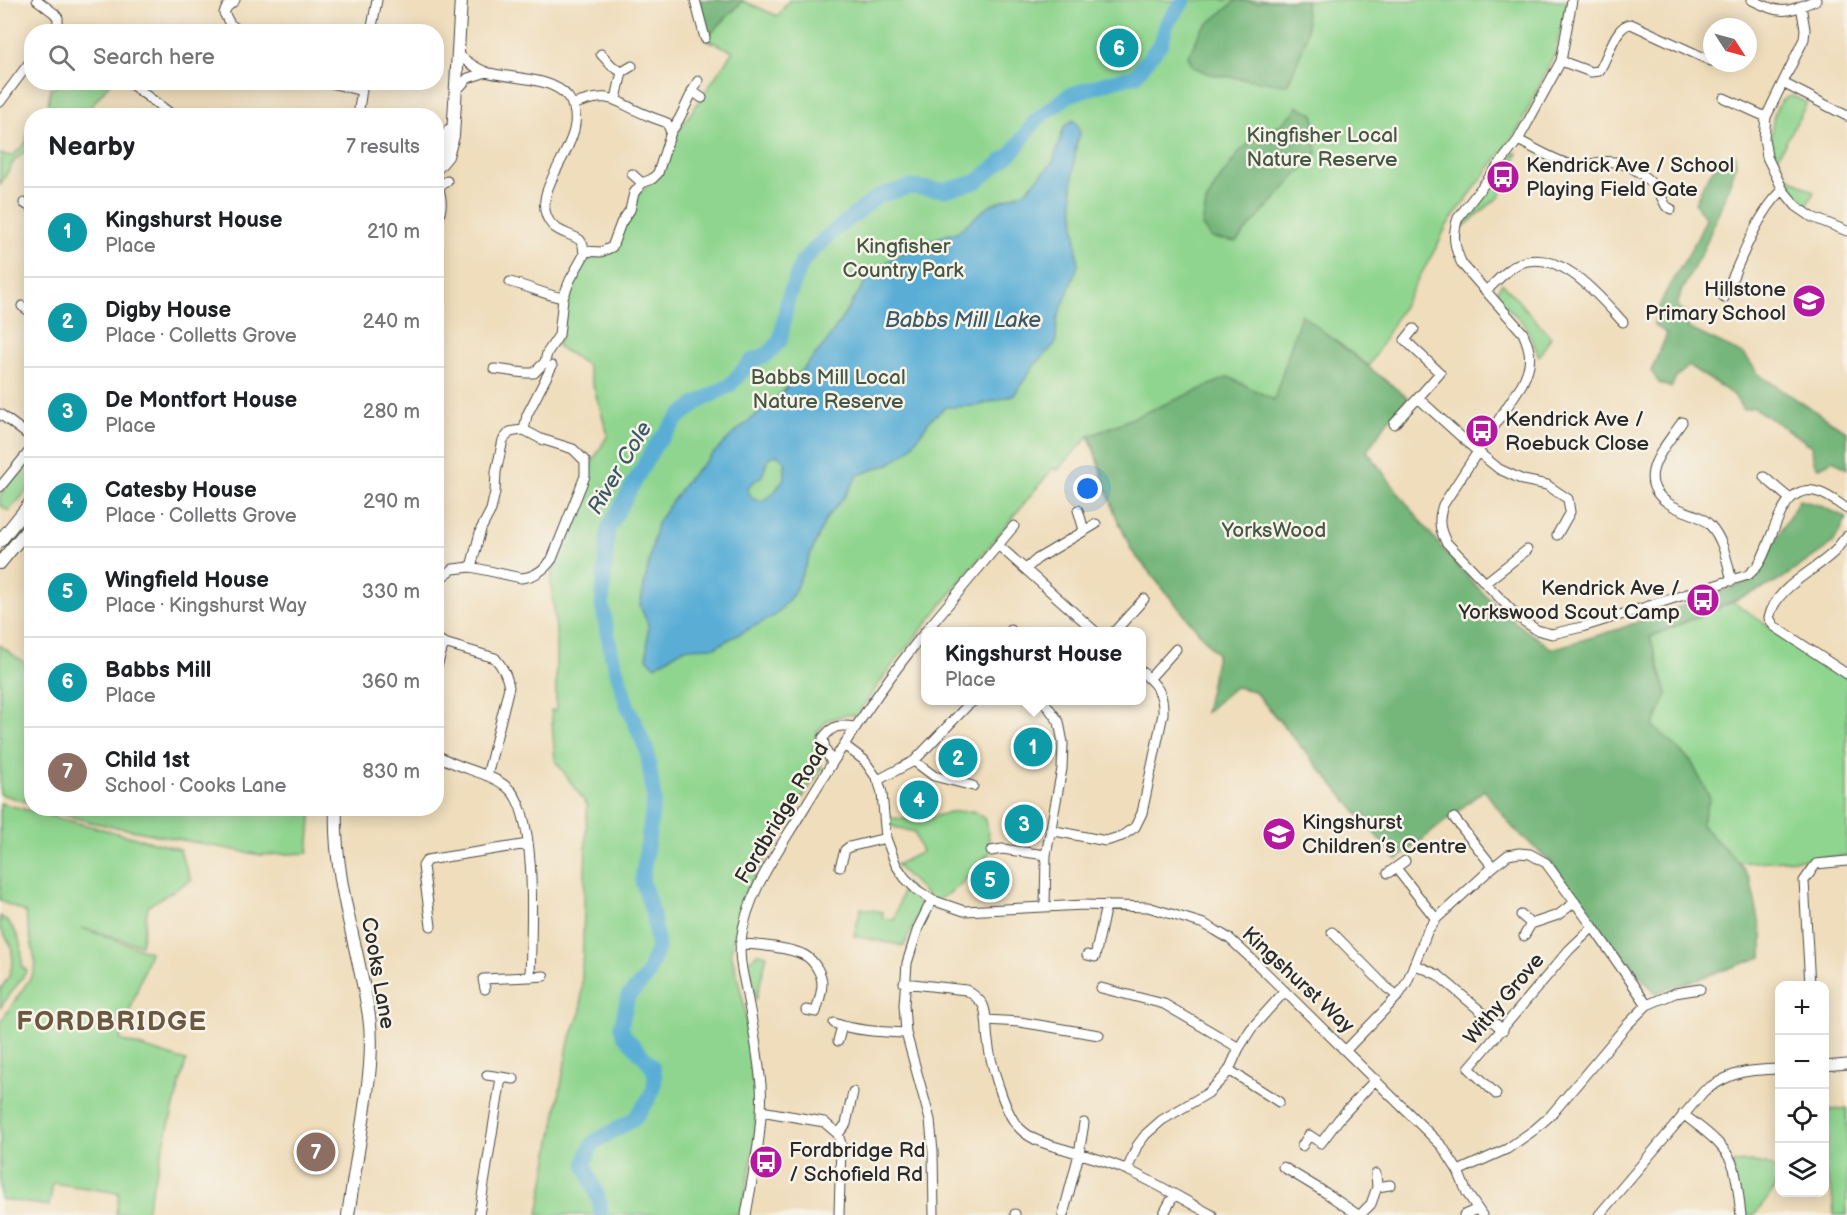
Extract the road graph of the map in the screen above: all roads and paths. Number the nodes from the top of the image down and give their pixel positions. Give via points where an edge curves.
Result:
1 (37, 0) edge
2 (235, 0) edge
3 (377, 0) edge
4 (461, 0) edge
5 (695, 0) edge
6 (1572, 0) edge
7 (1752, 0) edge
8 (1816, 0) edge
9 (1801, 6) junction
10 (57, 24) edge
11 (230, 24) edge
12 (372, 24) edge
13 (705, 38) dead end
14 (601, 54) dead end
15 (459, 55) junction
16 (1703, 57) edge
17 (1561, 61) junction
18 (632, 66) dead end
19 (24, 70) edge
20 (487, 72) junction
21 (622, 72) junction
22 (698, 81) dead end
23 (1783, 83) junction
24 (139, 90) edge
25 (362, 90) edge
26 (456, 91) junction
27 (692, 91) junction
28 (702, 98) dead end
29 (1724, 98) dead end
30 (616, 99) junction
31 (0, 102) edge
32 (572, 105) junction
33 (163, 108) edge
34 (359, 108) edge
35 (1847, 116) edge
36 (1766, 117) junction
37 (453, 119) junction
38 (671, 132) junction
39 (1518, 140) junction
40 (444, 142) edge
41 (566, 150) junction
42 (576, 155) dead end
43 (444, 160) edge
44 (632, 174) dead end
45 (642, 183) junction
46 (1783, 190) junction
47 (1671, 208) dead end
48 (1847, 231) edge
49 (585, 250) junction
50 (510, 282) dead end
51 (524, 285) junction
52 (1486, 291) junction
53 (522, 296) dead end
54 (563, 298) junction
55 (1724, 298) dead end
56 (1623, 322) dead end
57 (1414, 329) dead end
58 (552, 366) dead end
59 (494, 369) dead end
60 (1418, 398) junction
61 (0, 414) edge
62 (1682, 422) dead end
63 (1394, 423) dead end
64 (524, 430) junction
65 (24, 432) edge
66 (1478, 452) junction
67 (594, 455) dead end
68 (24, 458) edge
69 (585, 461) junction
70 (1764, 477) dead end
71 (0, 487) edge
72 (1790, 499) junction
73 (1847, 509) edge
74 (1078, 510) dead end
75 (24, 511) edge
76 (1096, 524) dead end
77 (1014, 526) dead end
78 (1084, 530) junction
79 (24, 534) edge
80 (1557, 535) dead end
81 (1847, 536) edge
82 (0, 542) edge
83 (998, 545) junction
84 (1527, 550) dead end
85 (0, 563) edge
86 (471, 567) junction
87 (1026, 569) junction
88 (444, 575) edge
89 (1732, 581) junction
90 (1485, 583) junction
91 (1144, 599) dead end
92 (929, 627) edge
93 (1090, 627) edge
94 (1119, 627) edge
95 (921, 637) edge
96 (444, 641) edge
97 (1176, 649) dead end
98 (1846, 670) edge
99 (1146, 676) edge
100 (1149, 679) junction
101 (969, 705) edge
102 (1047, 705) edge
103 (856, 727) junction
104 (844, 745) junction
105 (444, 758) edge
106 (914, 761) junction
107 (832, 763) junction
108 (487, 776) junction
109 (878, 780) junction
110 (973, 786) dead end
111 (336, 816) edge
112 (1454, 818) dead end
113 (1050, 830) junction
114 (885, 838) junction
115 (528, 844) junction
116 (991, 850) dead end
117 (1046, 855) junction
118 (1405, 861) dead end
119 (1847, 861) edge
120 (840, 867) dead end
121 (1492, 867) junction
122 (932, 900) junction
123 (1575, 902) junction
124 (1106, 905) junction
125 (1045, 907) junction
126 (1521, 915) dead end
127 (1436, 919) junction
128 (1531, 924) junction
129 (431, 926) dead end
130 (1593, 927) junction
131 (1332, 932) dead end
132 (1524, 936) dead end
133 (740, 944) junction
134 (1087, 955) dead end
135 (1414, 964) junction
136 (544, 976) dead end
137 (530, 977) junction
138 (1810, 981) edge
139 (904, 983) junction
140 (1101, 988) dead end
141 (485, 989) dead end
142 (1700, 989) dead end
143 (1285, 990) junction
144 (1398, 996) junction
145 (1647, 1005) junction
146 (806, 1010) dead end
147 (986, 1020) junction
148 (1503, 1030) junction
149 (906, 1033) junction
150 (1099, 1035) dead end
151 (838, 1041) dead end
152 (1239, 1048) junction
153 (1346, 1050) junction
154 (1847, 1064) edge
155 (1829, 1066) edge
156 (1775, 1069) edge
157 (1229, 1070) junction
158 (487, 1075) dead end
159 (501, 1078) junction
160 (514, 1079) dead end
161 (1376, 1080) junction
162 (853, 1092) dead end
163 (1496, 1094) dead end
164 (1279, 1102) dead end
165 (761, 1111) junction
166 (1683, 1114) junction
167 (1084, 1123) dead end
168 (838, 1134) junction
169 (1321, 1143) junction
170 (1302, 1146) dead end
171 (1079, 1154) junction
172 (1316, 1154) dead end
173 (1283, 1167) dead end
174 (1127, 1170) junction
175 (1458, 1171) junction
176 (1376, 1174) dead end
177 (1390, 1185) dead end
178 (1377, 1187) junction
179 (1174, 1195) junction
180 (1479, 1212) edge
181 (348, 1215) edge
182 (479, 1215) edge
183 (746, 1215) edge
184 (839, 1215) edge
185 (934, 1215) edge
186 (1063, 1215) edge
187 (1163, 1215) edge
188 (1212, 1215) edge
189 (1359, 1215) edge
190 (1464, 1215) edge
191 (1599, 1215) edge
192 (1741, 1215) edge

1 - 10 street via 54,13
2 - 11 street via 224,13
3 - 12 street
4 - 15 street
5 - 13 street
6 - 17 street
7 - 9 street via 1775,10
8 - 9 street
9 - 23 street via 1804,39
14 - 21 street
15 - 20 street
15 - 26 street
16 - 17 street via 1626,24 1599,71 1591,72
17 - 39 street
18 - 21 street
19 - 31 street
20 - 26 street via 468,78
20 - 32 street via 552,86 563,92
21 - 30 street
22 - 27 street
23 - 35 street
23 - 36 street
24 - 33 street
25 - 34 street
26 - 37 street
27 - 28 street
27 - 38 street
29 - 36 street
30 - 32 street via 600,97
30 - 38 street via 667,123
32 - 41 street via 576,123
36 - 46 street via 1767,158
37 - 40 street
37 - 43 street via 451,147
38 - 45 street via 658,173
39 - 47 street via 1570,165 1620,162 1644,174
39 - 52 street via 1458,218 1454,232 1462,264
41 - 42 street
41 - 49 street via 554,170 546,214 554,227 580,240
44 - 45 street
45 - 49 street via 612,247 601,252
46 - 48 street via 1812,217
46 - 55 street via 1753,234
49 - 54 street
50 - 51 street
51 - 53 street
51 - 54 street
52 - 56 street via 1521,263 1558,265 1587,283
52 - 66 street via 1523,333 1530,368
54 - 59 street via 559,334 545,362 534,373 524,374 509,365
57 - 60 street via 1405,340 1440,373
58 - 64 street via 527,415
60 - 63 street
60 - 66 street
61 - 65 street
62 - 89 street via 1657,458 1651,475 1654,488 1674,507 1709,524 1720,539
64 - 69 street via 573,449
64 - 86 street via 510,432 503,440 491,510 481,529
66 - 80 street via 1498,469 1547,485 1568,499 1570,512
66 - 90 street via 1443,505 1439,518 1446,542
67 - 69 street
68 - 71 street
69 - 86 street via 585,476 549,564 528,578
70 - 72 street
72 - 73 street via 1816,491
72 - 89 street via 1781,510 1758,566
74 - 78 street
75 - 82 street
76 - 78 street
77 - 83 street, Fordbridge Road
78 - 87 street
79 - 85 street
81 - 98 street via 1781,595 1769,618 1774,626
83 - 87 street
83 - 92 street, Fordbridge Road
84 - 90 street
86 - 88 street via 453,569
87 - 93 street
89 - 90 street via 1552,634 1519,618
91 - 94 street
95 - 103 street, Fordbridge Road
96 - 108 street via 495,658 507,676 509,687
97 - 100 street
99 - 100 street
100 - 113 street via 1159,689 1163,714 1142,813 1135,827 1106,841
101 - 106 street
102 - 113 street via 1059,722 1064,743
103 - 104 street, Fordbridge Road
103 - 107 street via 830,728 823,738
104 - 107 street, Fordbridge Road
104 - 109 street, Kingshurst Way via 864,760
105 - 108 street
106 - 109 street
106 - 110 street via 934,776
107 - 133 street, Fordbridge Road via 771,862 751,903
108 - 115 street via 509,788 516,797
109 - 114 street, Kingshurst Way
111 - 181 street, Cooks Lane via 341,885 369,1017 371,1052
112 - 121 street
113 - 117 street
114 - 120 street via 849,847
114 - 122 street, Kingshurst Way via 905,878
115 - 129 street via 427,860 423,866
115 - 137 street
116 - 117 street
117 - 125 street
118 - 127 street via 1392,870
119 - 138 street via 1816,864 1804,881
121 - 123 street via 1508,855 1530,854 1546,863
121 - 127 street
122 - 125 street, Kingshurst Way via 964,911
122 - 139 street via 918,928
123 - 128 street via 1558,915
123 - 130 street
124 - 125 street, Kingshurst Way
124 - 134 street via 1095,957
124 - 143 street, Kingshurst Way via 1148,907 1204,924 1230,939
126 - 128 street
127 - 135 street
128 - 132 street
130 - 145 street
130 - 148 street, Withy Grove
131 - 144 street
133 - 146 street via 800,953 810,960 822,983 816,1012
133 - 165 street, Fordbridge Road via 758,1057
135 - 144 street
135 - 148 street via 1438,975
136 - 137 street
137 - 141 street via 483,979
139 - 147 street via 966,990 982,1003
139 - 149 street
140 - 152 street via 1164,1004
142 - 145 street via 1675,993
143 - 152 street
143 - 153 street, Kingshurst Way
144 - 153 street
145 - 175 street via 1534,1130 1497,1154
147 - 150 street
147 - 171 street via 993,1066 1015,1123 1046,1145
148 - 163 street, Withy Grove via 1470,1068
149 - 151 street via 838,1024
149 - 185 street via 930,1120
152 - 157 street
153 - 161 street, Kingshurst Way
154 - 155 street
156 - 166 street via 1749,1070 1722,1079 1704,1091
157 - 164 street
157 - 174 street via 1208,1093 1146,1134
158 - 159 street
159 - 160 street
159 - 182 street
161 - 169 street
161 - 175 street, Kingshurst Way via 1442,1146
162 - 168 street via 846,1124
165 - 168 street via 824,1122
165 - 183 street, Fordbridge Road
166 - 191 street
166 - 192 street via 1714,1138 1732,1163
167 - 171 street
168 - 184 street
169 - 170 street via 1309,1135
169 - 172 street
171 - 174 street
171 - 186 street
173 - 189 street
174 - 179 street
175 - 180 street, Kingshurst Way
176 - 178 street
177 - 178 street
178 - 189 street via 1371,1204
179 - 187 street
179 - 188 street
180 - 190 street

